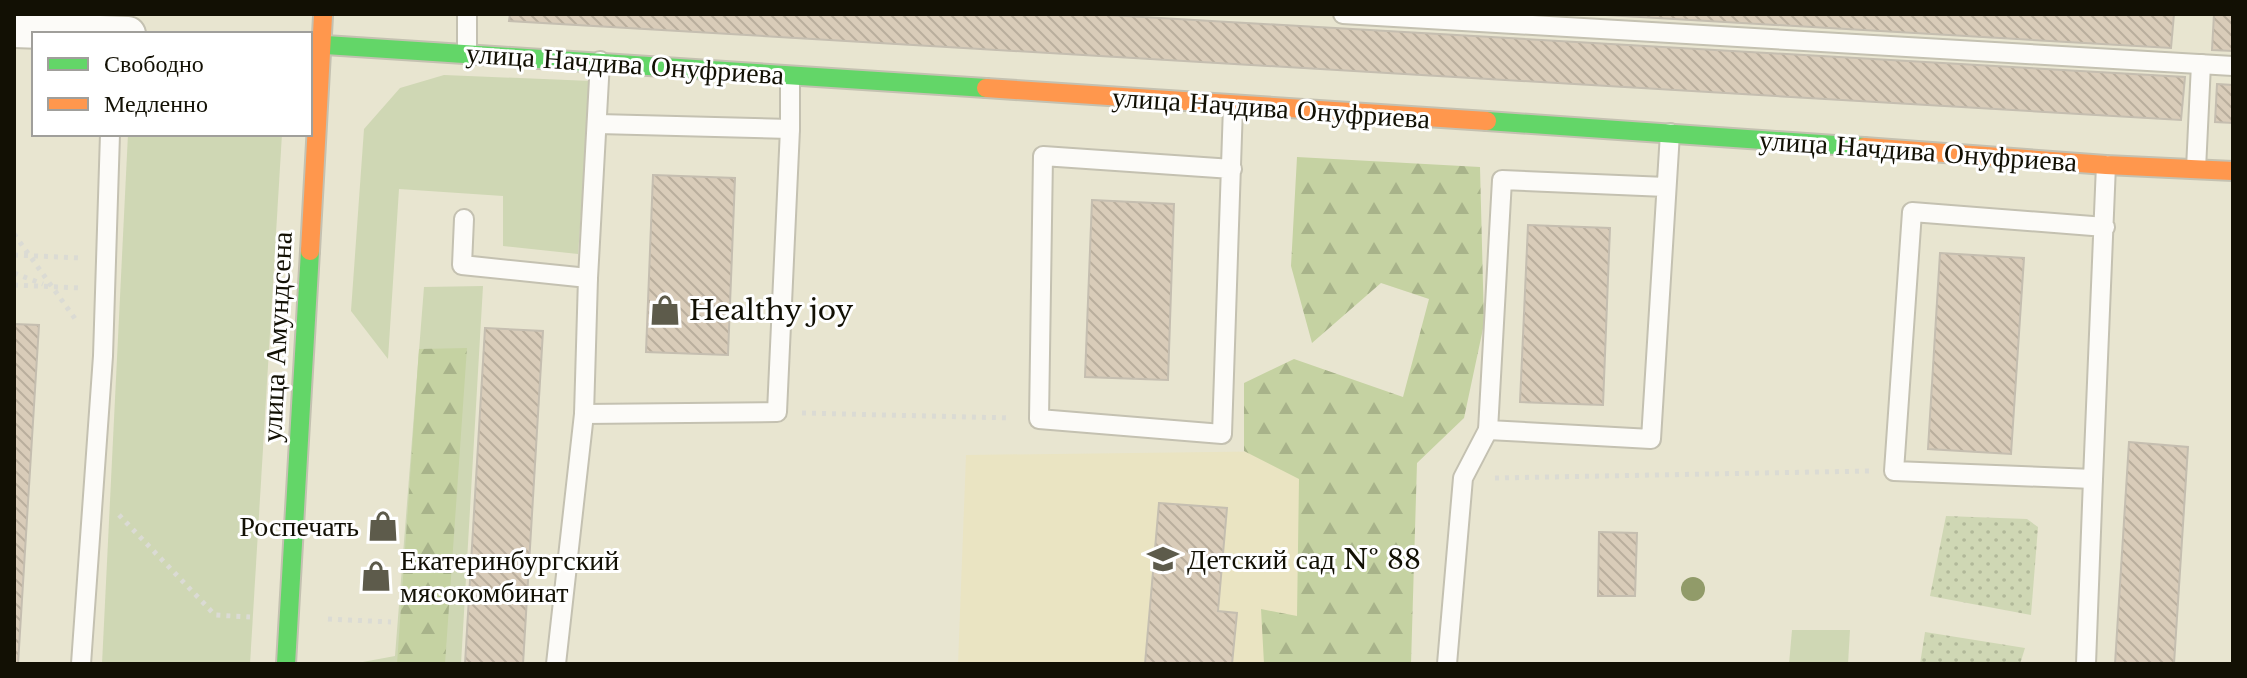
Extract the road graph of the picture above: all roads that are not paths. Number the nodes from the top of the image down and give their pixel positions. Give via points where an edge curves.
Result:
1 (323, 14) edge
2 (467, 14) edge
3 (1343, 14) edge
4 (14, 30) edge
5 (79, 32) edge
6 (316, 44) edge
7 (467, 54) junction
8 (600, 61) junction
9 (2201, 64) junction
10 (2233, 66) edge
11 (790, 74) junction
12 (1233, 106) junction
13 (598, 124) junction
14 (312, 127) edge
15 (790, 129) junction
16 (1670, 133) junction
17 (110, 136) edge
18 (312, 136) edge
19 (2106, 165) junction
20 (1232, 169) junction
21 (2196, 169) junction
22 (2233, 171) edge
23 (1666, 187) junction
24 (464, 219) dead end
25 (2105, 227) junction
26 (588, 278) junction
27 (584, 414) junction
28 (1488, 430) junction
29 (2093, 479) junction
30 (81, 664) edge
31 (286, 664) edge
32 (556, 664) edge
33 (1447, 664) edge
34 (2086, 664) edge

1 - 6 street, улица Амундсена
2 - 7 lane
3 - 9 lane
4 - 5 street
6 - 7 street, улица Начдива Онуфриева
6 - 14 street, улица Амундсена
7 - 8 street, улица Начдива Онуфриева
8 - 11 street, улица Начдива Онуфриева
8 - 13 lane
9 - 10 lane
9 - 21 lane
11 - 12 street, улица Начдива Онуфриева
11 - 15 lane
12 - 16 street, улица Начдива Онуфриева
12 - 20 lane
13 - 15 lane
13 - 26 lane
15 - 27 lane via 777,412
16 - 19 street, улица Начдива Онуфриева
16 - 23 lane
17 - 30 lane via 103,356
18 - 31 street, улица Амундсена
19 - 21 street, улица Начдива Онуфриева
19 - 25 lane
20 - 20 lane via 1222,434 1039,419 1043,156
21 - 22 street, улица Начдива Онуфриева
23 - 28 lane via 1502,180
23 - 28 lane via 1651,439
24 - 26 lane via 462,265
25 - 29 lane
25 - 29 lane via 1912,212 1894,471
26 - 27 lane
27 - 32 lane
28 - 33 lane via 1463,478
29 - 34 lane

